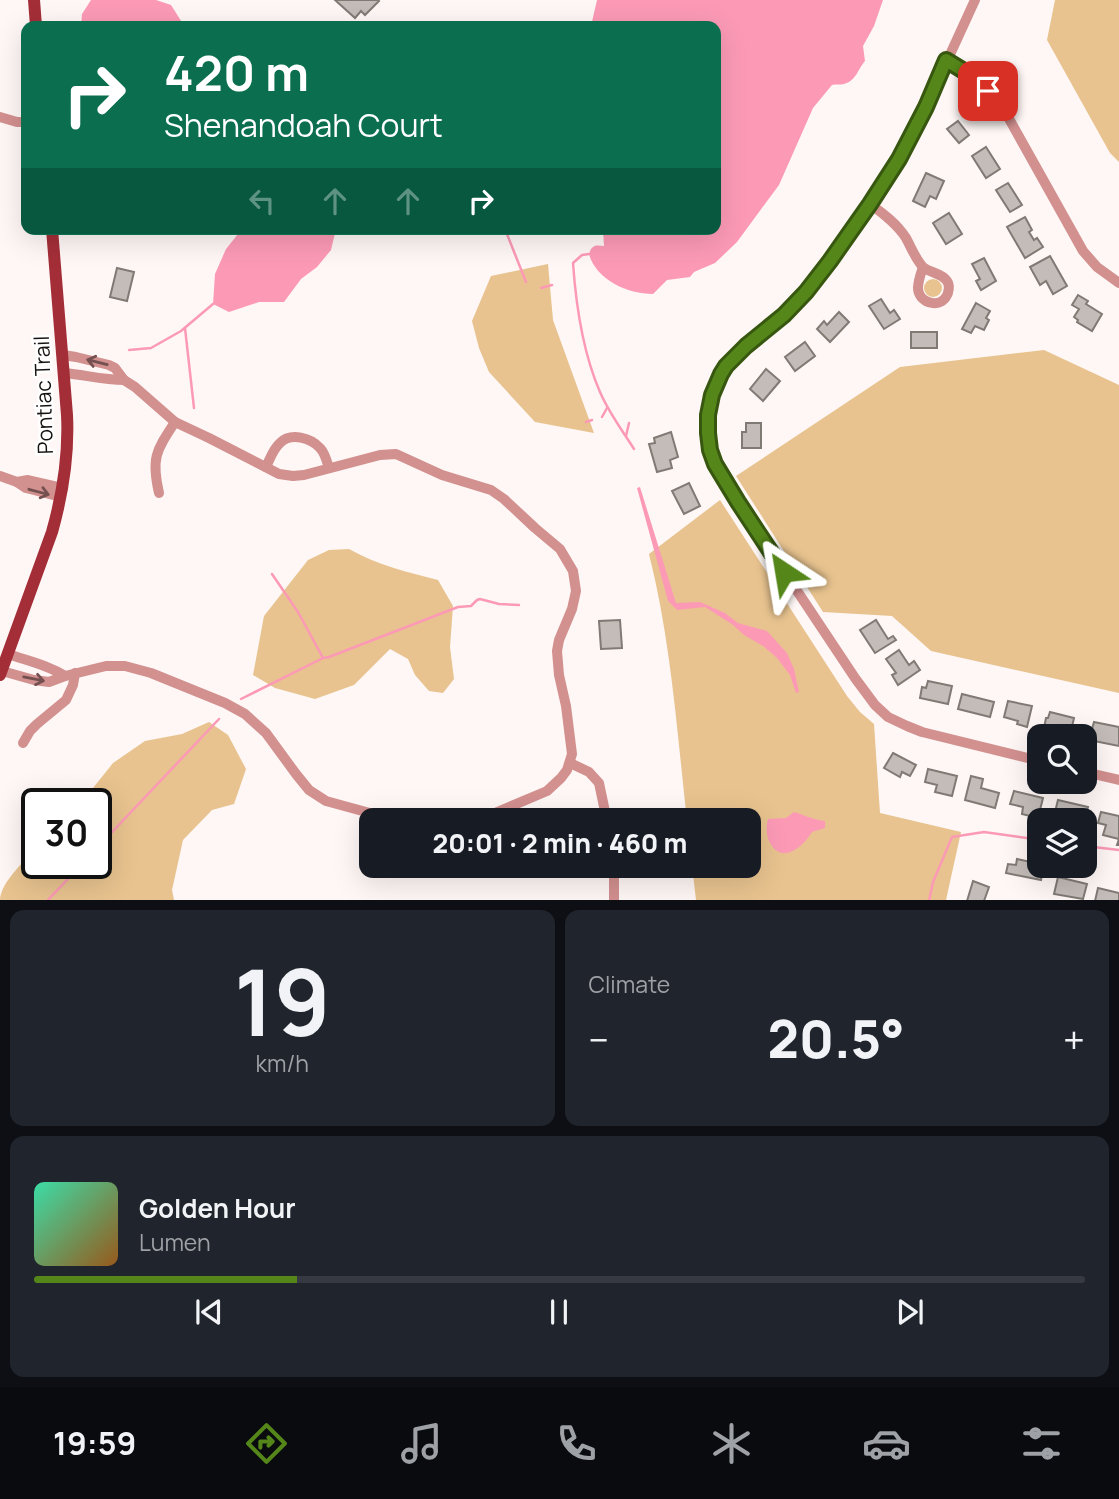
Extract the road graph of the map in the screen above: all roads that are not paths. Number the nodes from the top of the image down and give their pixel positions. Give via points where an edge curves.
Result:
1 (34, 0) edge
2 (975, 0) edge
3 (36, 21) edge
4 (946, 60) junction
5 (0, 117) edge
6 (21, 122) edge
7 (870, 204) junction
8 (53, 235) edge
9 (923, 267) dead end
10 (1119, 283) edge
11 (63, 355) junction
12 (65, 373) junction
13 (124, 380) junction
14 (175, 422) junction
15 (266, 467) junction
16 (329, 468) junction
17 (0, 476) edge
18 (62, 493) junction
19 (159, 493) dead end
20 (8, 654) junction
21 (1, 673) edge
22 (70, 675) junction
23 (23, 743) dead end
24 (1027, 758) edge
25 (569, 763) junction
26 (1097, 774) edge
27 (1119, 779) edge
28 (507, 808) edge
29 (604, 808) edge
30 (359, 810) edge
31 (614, 878) edge
32 (614, 900) edge

1 - 3 main road
2 - 4 street
4 - 7 street via 904,150
4 - 10 street via 972,76 1003,108 1083,251
5 - 6 street
7 - 9 street via 904,235
7 - 24 street via 806,292 726,366 708,415 710,450 738,502 875,705 888,717 922,732
8 - 11 main road, Pontiac Trail
11 - 12 main road, Pontiac Trail
13 -> 11 street via 109,365
12 - 13 street
12 - 18 main road, Pontiac Trail via 69,441
13 - 14 street
14 - 15 street
14 - 19 street via 154,462
15 - 16 street via 293,476
15 - 16 street via 288,437 311,441 321,449
16 - 25 street via 397,454 442,475 491,490 560,549 573,571 576,591 557,651 572,754
17 - 18 street via 17,482 28,480
18 - 20 main road, Pontiac Trail
20 - 21 main road, Pontiac Trail
20 - 22 street
21 -> 22 street via 49,682
22 - 23 street via 73,685 66,700 30,731
22 - 30 street via 125,666 225,703 266,733 309,790 326,801
25 - 28 street via 547,791
25 - 29 street via 589,772 599,783
26 - 27 street
31 - 32 street

